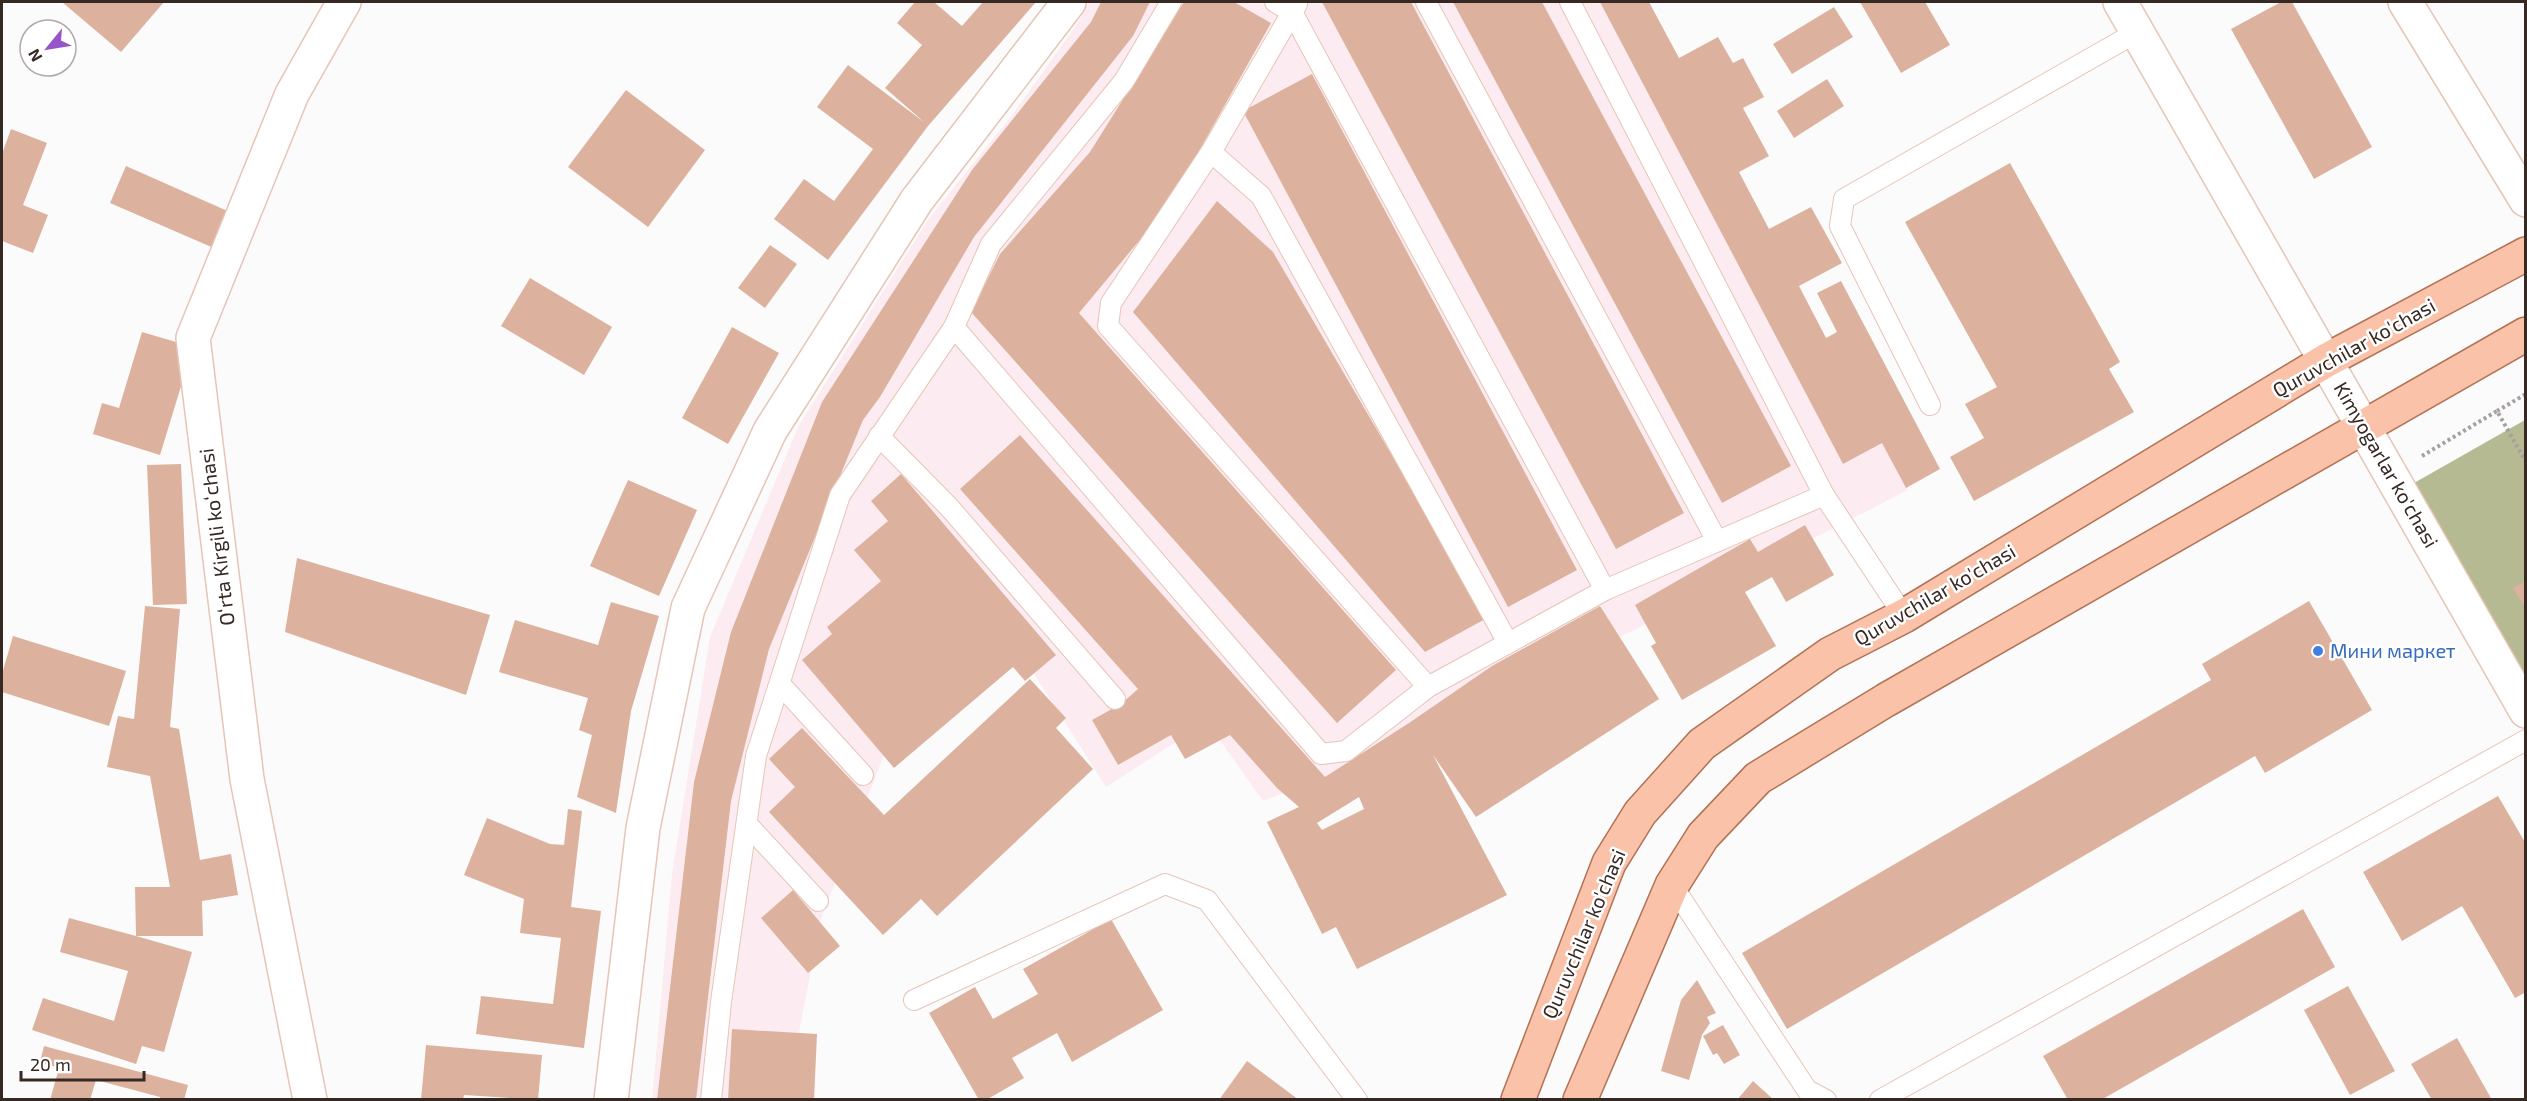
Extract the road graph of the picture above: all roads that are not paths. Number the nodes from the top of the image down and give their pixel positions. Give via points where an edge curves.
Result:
1 (344, 2) edge
2 (1069, 2) edge
3 (1171, 2) edge
4 (1426, 2) edge
5 (1570, 2) edge
6 (2120, 2) edge
7 (2405, 2) edge
8 (1288, 5) edge
9 (2137, 32) junction
10 (1211, 152) junction
11 (2526, 200) edge
12 (2526, 254) edge
13 (954, 327) junction
14 (2526, 334) edge
15 (2327, 360) junction
16 (1930, 405) dead end
17 (2364, 425) junction
18 (879, 436) junction
19 (1824, 495) junction
20 (1717, 541) junction
21 (1605, 590) junction
22 (1904, 616) junction
23 (1508, 643) junction
24 (780, 684) junction
25 (1428, 687) junction
26 (1115, 699) dead end
27 (2526, 711) edge
28 (2526, 740) edge
29 (863, 775) dead end
30 (747, 824) junction
31 (1672, 885) junction
32 (818, 901) dead end
33 (914, 1000) dead end
34 (310, 1100) edge
35 (611, 1100) edge
36 (711, 1100) edge
37 (1357, 1100) edge
38 (1518, 1100) edge
39 (1581, 1100) edge
40 (1826, 1100) edge
41 (1880, 1100) edge

1 - 34 street, Oʻrta Kirgili koʻchasi via 292,94 193,338 247,779
2 - 35 street via 917,200 770,431 688,608 643,828
3 - 13 lane via 1124,81 991,244
4 - 20 lane
5 - 19 lane
6 - 9 street, Kimyogarlar ko'chasi
7 - 11 street
8 - 10 lane
8 - 21 lane
9 - 15 street, Kimyogarlar ko'chasi
9 - 16 lane via 1844,199 1840,226
10 - 23 lane via 1261,195
10 - 25 lane via 1111,303 1108,326
12 - 15 main road, Quruvchilar ko'chasi
13 - 18 lane
13 - 25 lane via 1321,754 1347,751
14 - 17 main road
15 - 17 street, Kimyogarlar ko'chasi
15 - 22 main road, Quruvchilar ko'chasi
17 - 27 street, Kimyogarlar ko'chasi
17 - 31 main road via 1896,694 1758,778 1703,836
18 - 24 lane via 840,495
18 - 26 lane via 949,507
19 - 20 lane
19 - 22 lane
20 - 21 lane
21 - 23 lane
22 - 38 main road, Quruvchilar ko'chasi via 1830,654 1702,744 1640,813 1609,863
23 - 25 lane
24 - 29 lane
24 - 30 lane via 756,756
28 - 41 lane
30 - 32 lane
30 - 36 lane
31 - 39 main road
31 - 40 lane via 1807,1090
33 - 37 lane via 1165,884 1207,900

